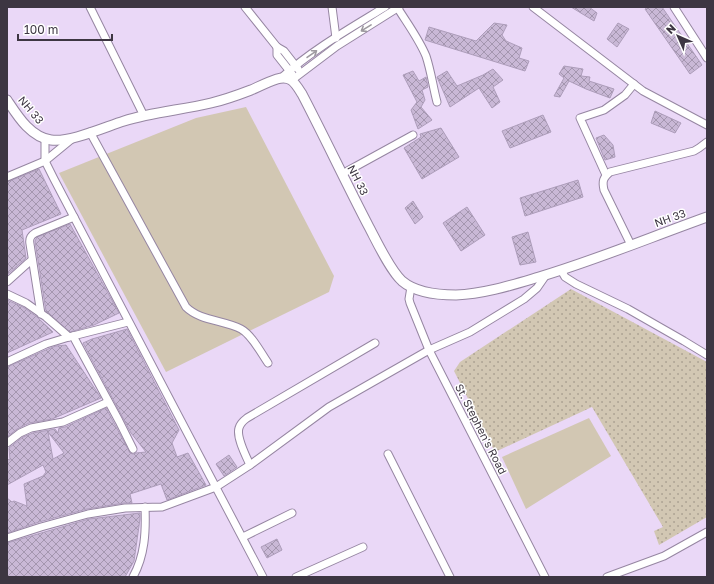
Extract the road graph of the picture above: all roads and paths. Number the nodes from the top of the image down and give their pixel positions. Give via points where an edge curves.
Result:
1 (90, 7) edge
2 (245, 7) edge
3 (332, 7) edge
4 (385, 7) edge
5 (398, 7) edge
6 (533, 7) edge
7 (674, 7) edge
8 (336, 38) junction
9 (277, 47) junction
10 (707, 58) edge
11 (296, 66) junction
12 (289, 71) junction
13 (302, 73) junction
14 (281, 78) junction
15 (293, 79) junction
16 (634, 84) junction
17 (7, 100) edge
18 (437, 102) dead end
19 (144, 116) junction
20 (707, 125) edge
21 (90, 132) junction
22 (413, 135) dead end
23 (74, 137) junction
24 (45, 139) junction
25 (707, 142) edge
26 (45, 161) junction
27 (342, 174) junction
28 (606, 176) junction
29 (7, 177) edge
30 (74, 217) junction
31 (707, 217) edge
32 (631, 245) junction
33 (32, 260) junction
34 (561, 270) junction
35 (546, 274) junction
36 (7, 282) edge
37 (411, 287) junction
38 (7, 294) edge
39 (41, 314) junction
40 (128, 322) junction
41 (71, 336) junction
42 (375, 342) dead end
43 (429, 350) junction
44 (707, 355) edge
45 (7, 362) edge
46 (268, 363) dead end
47 (108, 402) junction
48 (7, 443) edge
49 (133, 448) dead end
50 (388, 454) dead end
51 (250, 465) junction
52 (216, 487) junction
53 (145, 507) junction
54 (292, 513) dead end
55 (707, 532) edge
56 (7, 538) edge
57 (243, 538) junction
58 (363, 547) dead end
59 (133, 577) edge
60 (263, 577) edge
61 (296, 577) edge
62 (450, 577) edge
63 (545, 577) edge
64 (607, 577) edge

1 - 19 street
2 - 9 street
3 - 8 street
4 - 8 street
5 -> 13 street via 337,46
5 - 18 street via 426,57
6 - 16 street
7 - 10 street
11 -> 8 street
9 - 11 street via 284,51
9 - 12 street via 277,55
11 - 12 street
11 - 13 street
12 - 14 street
12 - 15 street
13 - 15 street
14 - 15 main road, NH 33
14 - 19 main road, NH 33 via 211,103
15 - 27 main road, NH 33
16 - 20 street
16 - 28 street via 625,95 604,110 580,118
17 - 24 main road, NH 33 via 27,127
19 - 21 main road, NH 33
21 - 23 main road, NH 33
21 - 46 street via 186,307 199,315 240,329 251,338
22 - 27 street
23 - 24 main road, NH 33
23 - 26 street
24 - 26 street
25 - 28 street via 694,151 610,172
26 - 29 street
26 - 30 street
27 - 37 main road, NH 33 via 389,263 402,281
28 - 32 street via 603,179 604,190
30 - 33 street via 31,236
30 - 40 street
31 - 32 main road, NH 33
32 - 34 main road, NH 33
33 - 36 street
33 - 39 street
34 - 35 main road, NH 33
34 - 44 street via 565,277 576,284
35 - 37 main road, NH 33 via 502,287 458,295 438,294
35 - 43 street via 537,288 518,303 470,332
37 - 43 street, St. Stephen's Road via 408,299
38 - 39 street
39 - 41 street
40 - 41 street
40 - 52 street
41 - 45 street
41 - 47 street
42 - 51 street via 247,418 240,426 238,434
43 - 51 street via 329,407
43 - 63 street, St. Stephen's Road
47 - 48 street via 63,422 31,428
47 - 49 street
50 - 62 street
51 - 52 street
52 - 53 street via 162,507
52 - 57 street
53 - 56 street via 88,514
53 - 59 street via 144,548
54 - 57 street
55 - 64 street via 664,556
57 - 60 street
58 - 61 street

